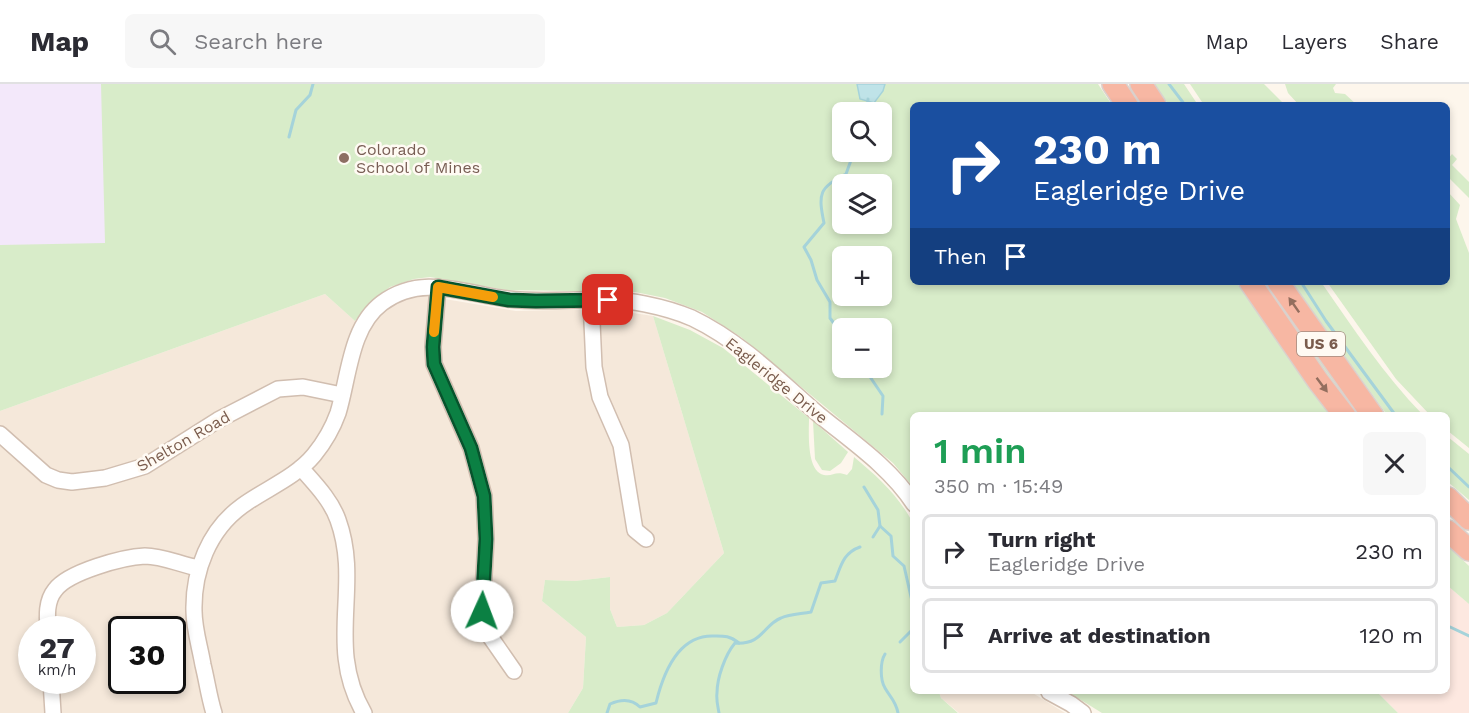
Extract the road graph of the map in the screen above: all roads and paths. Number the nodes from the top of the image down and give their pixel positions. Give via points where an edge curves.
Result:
1 (1113, 84) edge
2 (1141, 84) edge
3 (1125, 102) edge
4 (1153, 102) edge
5 (1252, 285) edge
6 (1280, 285) edge
7 (438, 287) junction
8 (591, 300) junction
9 (342, 395) junction
10 (1342, 412) edge
11 (1370, 412) edge
12 (0, 434) edge
13 (301, 468) junction
14 (910, 499) edge
15 (1450, 500) edge
16 (1469, 519) edge
17 (1450, 533) edge
18 (646, 539) dead end
19 (1469, 550) edge
20 (199, 568) junction
21 (47, 616) edge
22 (514, 671) dead end
23 (52, 694) edge
24 (1053, 694) edge
25 (53, 713) edge
26 (214, 713) edge
27 (364, 713) edge
28 (1083, 713) edge

1 - 3 highway
2 - 4 highway
5 -> 10 highway, US 6
11 -> 6 highway, US 6
7 - 8 street, Eagleridge Drive via 509,300
7 - 9 street, Eagleridge Drive via 416,287 384,301 373,311 354,348
7 - 22 street via 434,364 471,448 484,496 482,611 489,636
8 - 14 street, Eagleridge Drive via 644,303 682,314 733,342 891,475
8 - 18 street via 594,367 600,397 621,445 635,530
9 - 12 street, Shelton Road via 303,387 278,389 218,420 145,466 83,481 58,480 46,475
9 - 13 street, Eagleridge Drive via 337,416 322,444
13 - 20 street, Eagleridge Drive via 240,507 210,542
13 - 27 street via 337,517 344,540 344,656
15 - 16 highway
17 - 19 highway
20 - 21 street via 147,556 128,558 81,573 59,585 50,599
20 - 26 street, Eagleridge Drive via 194,612
23 - 25 street
24 - 28 street

